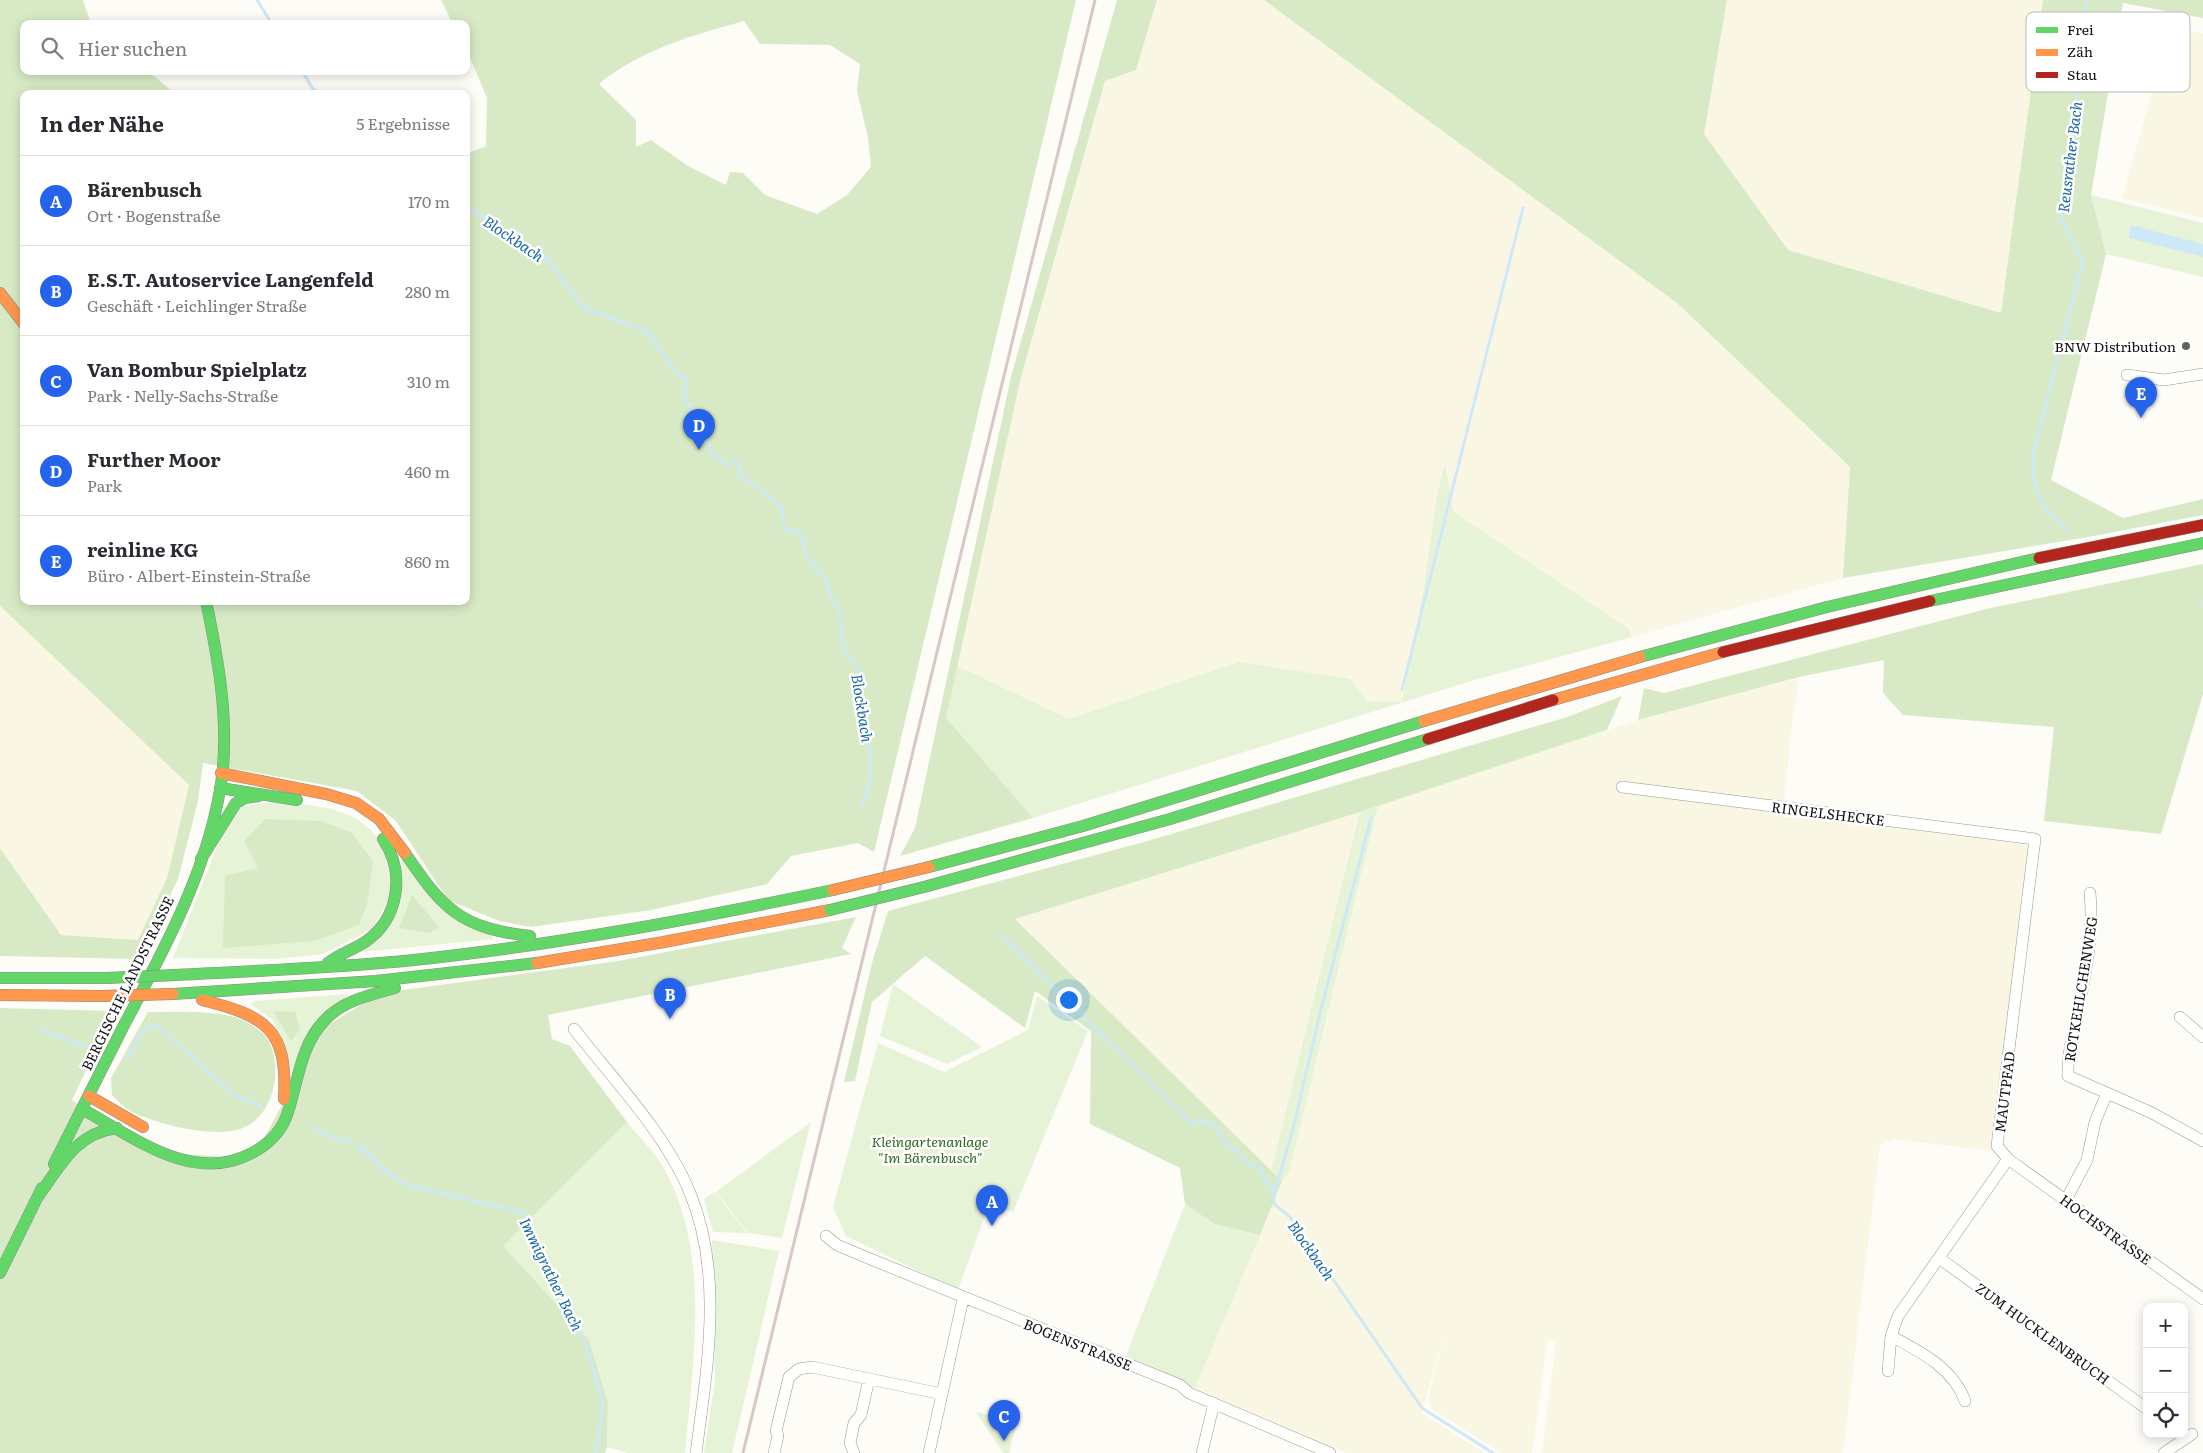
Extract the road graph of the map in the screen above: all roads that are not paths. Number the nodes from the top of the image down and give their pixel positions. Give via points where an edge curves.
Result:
1 (0, 294) edge
2 (20, 319) edge
3 (2203, 374) edge
4 (2127, 375) dead end
5 (2203, 525) edge
6 (2203, 543) edge
7 (207, 605) edge
8 (221, 773) junction
9 (1622, 787) dead end
10 (220, 788) junction
11 (260, 795) junction
12 (2035, 839) joint
13 (201, 859) junction
14 (2090, 893) dead end
15 (587, 937) junction
16 (323, 968) junction
17 (497, 969) junction
18 (0, 978) edge
19 (173, 994) junction
20 (0, 995) edge
21 (2180, 1017) dead end
22 (574, 1029) dead end
23 (2203, 1037) edge
24 (2107, 1093) junction
25 (88, 1096) junction
26 (82, 1109) junction
27 (117, 1128) junction
28 (156, 1135) dead end
29 (2203, 1141) edge
30 (168, 1142) dead end
31 (2008, 1159) junction
32 (37, 1198) junction
33 (2066, 1200) junction
34 (826, 1236) dead end
35 (1939, 1258) junction
36 (0, 1273) edge
37 (963, 1299) junction
38 (2203, 1299) edge
39 (1891, 1336) junction
40 (1888, 1371) dead end
41 (869, 1379) junction
42 (942, 1394) junction
43 (1965, 1401) dead end
44 (1214, 1403) junction
45 (2143, 1406) edge
46 (2193, 1434) edge
47 (696, 1453) edge
48 (774, 1453) edge
49 (854, 1453) edge
50 (929, 1453) edge
51 (1202, 1453) edge
52 (1330, 1453) edge
53 (2164, 1453) edge

1 - 2 main road
3 - 4 street via 2164,380
5 - 15 main road, bridge via 1905,588 1667,649 1080,827 929,867 726,912
6 - 17 main road, bridge via 1910,605 1666,668 1102,839 924,887 830,910 648,945
7 - 8 main road, BERGISCHE LANDSTRASSE via 224,712
8 - 10 main road, BERGISCHE LANDSTRASSE
8 - 15 main road via 320,792 374,814 391,831 435,897 462,920 479,928 509,934 534,936 556,933
9 - 12 street, RINGELSHECKE
10 - 11 main road
10 - 13 main road, BERGISCHE LANDSTRASSE
11 - 13 main road via 236,803
11 - 16 main road via 329,804 349,810 372,826 386,842 393,857 397,893 384,925 364,944 334,957
12 - 31 street, MAUTPFAD via 1997,1146
13 - 25 main road, BERGISCHE LANDSTRASSE via 171,934
14 - 24 street, ROTKEHLCHENWEG via 2093,921 2067,1061 2068,1076
15 - 16 main road
16 - 18 main road, bridge via 106,978
17 - 19 main road via 280,989
17 - 27 main road via 449,982 374,993 347,1003 332,1013 317,1029 309,1044 288,1117 254,1154 215,1165 196,1164 179,1160
19 - 20 main road, bridge
19 - 30 main road via 231,1006 254,1016 270,1030 282,1049 286,1080 278,1116 251,1144 210,1155 190,1152
21 - 23 street
22 - 47 street via 650,1125 674,1161 690,1194 709,1275 710,1322
24 - 29 street
24 - 33 street via 2095,1122 2087,1160
25 - 26 main road, BERGISCHE LANDSTRASSE
25 - 28 main road
26 - 27 main road
26 - 32 main road, BERGISCHE LANDSTRASSE
27 - 32 main road via 105,1128 83,1138
31 - 33 street, HOCHSTRASSE
31 - 35 street
32 - 36 main road, BERGISCHE LANDSTRASSE
33 - 38 street, HOCHSTRASSE
34 - 37 street, BOGENSTRASSE via 837,1245
35 - 39 street via 1898,1316
35 - 45 street, ZUM HUCKLENBRUCH
37 - 42 street
37 - 44 street, BOGENSTRASSE via 1171,1382
39 - 40 street
39 - 43 street via 1921,1352 1954,1378
41 - 42 street
41 - 48 street via 812,1366 789,1377
41 - 49 street via 861,1415 854,1423 850,1444
42 - 50 street
44 - 51 street
44 - 52 street, BOGENSTRASSE
46 - 53 street

